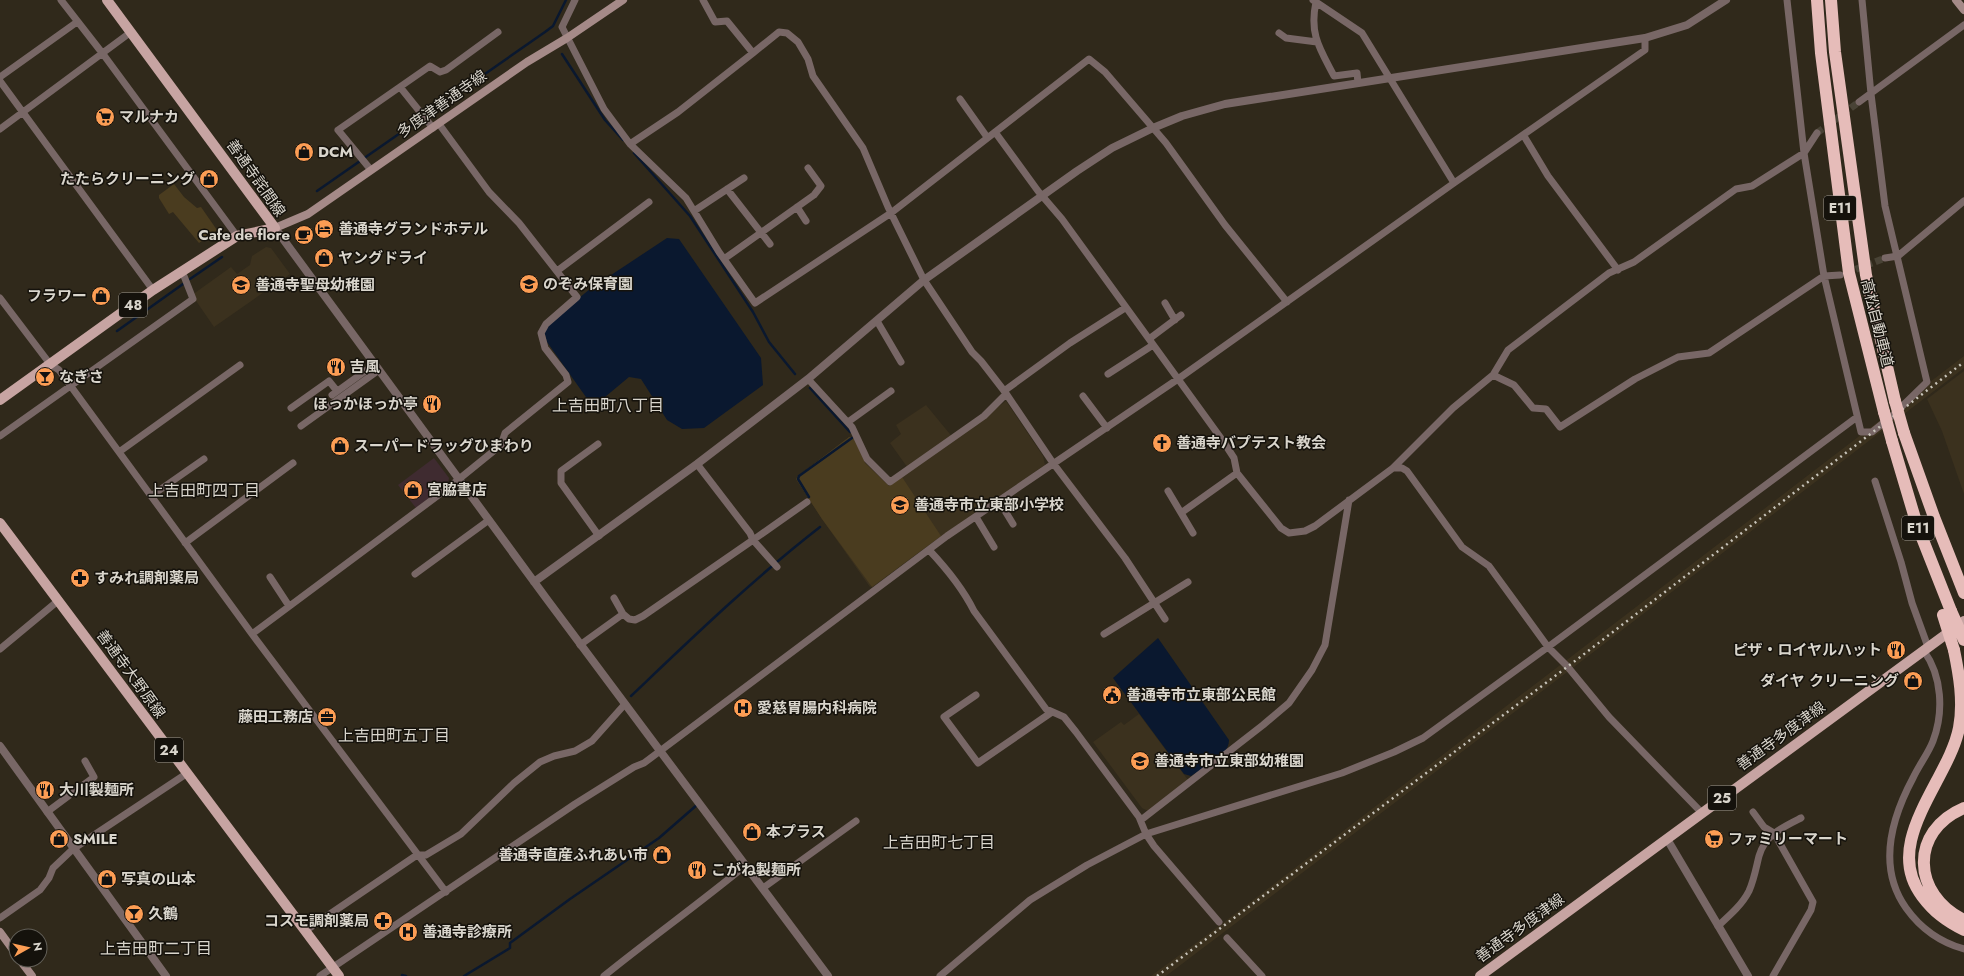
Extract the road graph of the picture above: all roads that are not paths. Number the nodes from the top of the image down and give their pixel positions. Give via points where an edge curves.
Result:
1 (61, 0) edge
2 (107, 0) edge
3 (575, 0) edge
4 (623, 0) edge
5 (703, 0) edge
6 (1726, 0) edge
7 (1787, 0) edge
8 (1816, 0) edge
9 (1831, 0) edge
10 (1862, 0) edge
11 (1956, 0) edge
12 (1315, 1) edge
13 (1964, 10) edge
14 (77, 22) junction
15 (1964, 25) edge
16 (131, 32) junction
17 (498, 32) dead end
18 (1278, 33) dead end
19 (567, 38) junction
20 (1645, 38) junction
21 (1317, 42) junction
22 (753, 53) junction
23 (103, 54) junction
24 (0, 77) edge
25 (1390, 78) junction
26 (0, 81) edge
27 (1358, 83) junction
28 (400, 87) junction
29 (1871, 94) junction
30 (960, 99) dead end
31 (1859, 102) tunnel mouth
32 (24, 113) junction
33 (436, 126) junction
34 (1153, 128) junction
35 (0, 130) edge
36 (995, 132) junction
37 (1817, 133) tunnel mouth
38 (1524, 136) junction
39 (987, 137) junction
40 (630, 144) junction
41 (1804, 153) junction
42 (808, 168) dead end
43 (371, 170) junction
44 (744, 178) dead end
45 (1454, 184) junction
46 (727, 189) junction
47 (1042, 196) junction
48 (1964, 201) edge
49 (649, 202) dead end
50 (796, 208) junction
51 (694, 211) junction
52 (891, 213) junction
53 (806, 221) dead end
54 (275, 228) junction
55 (761, 233) junction
56 (237, 236) junction
57 (770, 244) dead end
58 (1898, 256) junction
59 (1885, 258) tunnel mouth
60 (724, 259) junction
61 (1618, 270) junction
62 (182, 271) junction
63 (557, 271) junction
64 (1840, 275) tunnel mouth
65 (1824, 276) junction
66 (924, 280) junction
67 (153, 290) junction
68 (0, 298) edge
69 (1287, 302) junction
70 (1165, 303) dead end
71 (1125, 308) junction
72 (1181, 315) dead end
73 (1175, 320) junction
74 (877, 321) junction
75 (1151, 342) junction
76 (901, 362) dead end
77 (50, 364) junction
78 (240, 365) dead end
79 (377, 367) junction
80 (1108, 374) dead end
81 (1493, 375) junction
82 (808, 379) junction
83 (1178, 379) junction
84 (71, 387) junction
85 (891, 391) dead end
86 (1005, 393) junction
87 (1083, 396) dead end
88 (0, 400) edge
89 (291, 408) dead end
90 (1857, 417) junction
91 (848, 422) junction
92 (301, 426) dead end
93 (1107, 428) junction
94 (0, 436) edge
95 (598, 444) dead end
96 (119, 452) junction
97 (1910, 453) junction
98 (204, 459) dead end
99 (293, 463) dead end
100 (1053, 463) junction
101 (697, 464) junction
102 (1394, 468) junction
103 (1237, 473) junction
104 (459, 479) junction
105 (1875, 481) dead end
106 (1168, 491) dead end
107 (151, 496) junction
108 (1349, 500) junction
109 (998, 501) junction
110 (808, 502) dead end
111 (1181, 513) junction
112 (976, 516) junction
113 (489, 520) junction
114 (0, 523) edge
115 (1013, 524) dead end
116 (1193, 532) dead end
117 (599, 536) junction
118 (753, 540) junction
119 (185, 543) junction
120 (994, 547) dead end
121 (929, 550) junction
122 (775, 566) dead end
123 (1964, 573) edge
124 (415, 574) dead end
125 (270, 577) dead end
126 (534, 582) junction
127 (1188, 582) dead end
128 (1964, 593) edge
129 (614, 598) dead end
130 (58, 600) junction
131 (1154, 602) junction
132 (289, 606) junction
133 (1947, 613) junction
134 (623, 614) junction
135 (1165, 619) dead end
136 (1964, 621) edge
137 (252, 634) junction
138 (1104, 634) dead end
139 (1964, 640) edge
140 (580, 645) junction
141 (1548, 647) junction
142 (0, 649) edge
143 (1926, 649) junction
144 (976, 695) dead end
145 (625, 704) junction
146 (1052, 712) junction
147 (0, 746) edge
148 (660, 752) junction
149 (85, 760) dead end
150 (186, 774) junction
151 (1964, 808) edge
152 (47, 812) junction
153 (1754, 812) dead end
154 (1702, 813) junction
155 (1801, 818) dead end
156 (1141, 820) junction
157 (856, 821) dead end
158 (1774, 833) junction
159 (1146, 834) junction
160 (1667, 839) junction
161 (73, 849) junction
162 (417, 855) junction
163 (746, 864) junction
164 (763, 888) junction
165 (446, 892) junction
166 (0, 918) edge
167 (1964, 920) edge
168 (1219, 922) dead end
169 (1718, 926) junction
170 (1964, 930) edge
171 (305, 931) junction
172 (0, 932) edge
173 (1227, 938) dead end
174 (8, 943) edge
175 (1964, 949) edge
176 (332, 968) junction
177 (166, 976) edge
178 (320, 976) edge
179 (338, 976) edge
180 (604, 976) edge
181 (828, 976) edge
182 (940, 976) edge
183 (1262, 976) edge
184 (1480, 976) edge
185 (1748, 976) edge
186 (1774, 976) edge

1 - 14 street
2 - 16 main road, 善通寺詫間線
3 - 19 street via 562,27
4 - 19 main road, 多度津善通寺線
5 - 22 street via 715,22 727,21
6 - 20 street via 1687,25
7 - 41 street
8 - 133 highway, 高松自動車道 / E11, bridge via 1849,273 1892,441
9 - 97 highway, 高松自動車道 / E11, bridge via 1835,52 1866,275
10 - 29 street
11 - 13 main road
12 - 21 street via 1314,27
12 - 25 street via 1362,33
14 - 23 street
14 - 24 street
15 - 29 street
16 - 23 street
16 - 54 main road, 善通寺詫間線
17 - 28 street via 446,70 440,72 430,66
18 - 21 street via 1286,38
19 - 33 main road, 多度津善通寺線 via 527,62
19 - 40 street via 604,109
20 - 25 street
20 - 38 street via 1645,50
21 - 27 street via 1334,76 1357,73
22 - 40 street via 678,112
22 - 52 street via 779,32 788,33 798,42 813,76 863,148
23 - 32 street
23 - 56 street
25 - 27 street
25 - 45 street
26 - 32 street
27 - 34 street via 1225,104 1197,111
28 - 33 street via 424,116
28 - 43 street via 338,130
29 - 31 street
29 - 58 street via 1885,206
30 - 39 street
32 - 35 street
32 - 67 street
33 - 43 main road, 多度津善通寺線
33 - 63 street
34 - 36 street via 1105,72 1089,59
34 - 47 street via 1112,148
34 - 69 street via 1225,225
36 - 39 street
36 - 47 street
37 - 41 street
38 - 45 street
38 - 61 street via 1548,176
39 - 52 street
40 - 51 street via 686,198
41 - 61 street via 1752,186 1736,189 1634,262
41 - 65 street
42 - 50 street via 821,186 814,195
43 - 54 main road, 多度津善通寺線 via 308,214
44 - 46 street
45 - 69 street
46 - 51 street
46 - 55 street
47 - 66 street
47 - 71 street via 1062,219
48 - 58 street
49 - 63 street
50 - 53 street
50 - 55 street
51 - 60 street
52 - 60 street via 755,303
52 - 66 street
54 - 56 main road, 善通寺詫間線 / 48
54 - 79 street
55 - 57 street
55 - 60 street
56 - 62 main road, 善通寺詫間線 / 48
58 - 59 street
58 - 90 street via 1928,382 1872,432 1861,432
61 - 81 street via 1609,273 1508,350
62 - 67 main road, 善通寺詫間線 / 48
62 - 84 street via 193,299
63 - 104 street via 577,297 546,324 541,333 545,348 566,375 568,382 506,433 501,445
64 - 65 street
65 - 81 street via 1709,353 1678,357 1629,382 1560,428 1546,409 1533,408 1514,385
65 - 90 street
66 - 74 street
66 - 86 street via 972,352
67 - 77 main road, 善通寺詫間線 / 48
68 - 77 street
69 - 83 street
70 - 73 street
71 - 75 street
71 - 86 street via 1070,342
72 - 73 street
73 - 75 street
74 - 76 street
74 - 82 street
75 - 80 street
75 - 83 street
77 - 84 street via 59,370
77 - 88 main road, 善通寺詫間線 / 48
78 - 96 street
79 - 89 street via 335,393 329,381
79 - 92 street
79 - 104 street
81 - 102 street via 1453,408
82 - 91 street
82 - 101 street
83 - 93 street
83 - 103 street via 1234,458
84 - 94 street
84 - 96 street
85 - 91 street
86 - 91 street via 984,416 890,482 867,459
86 - 100 street
87 - 93 street
90 - 141 street
93 - 100 street
95 - 117 street via 562,471 561,483
96 - 107 street
97 - 123 highway
97 - 128 highway, 高松自動車道 / E11
98 - 107 street
99 - 119 street
100 - 109 street
100 - 131 street via 1125,558
101 - 117 street
101 - 118 street
102 - 108 street
102 - 141 street via 1407,471 1462,547 1489,566
103 - 108 street via 1282,528 1289,533 1315,526
103 - 111 street
104 - 113 street
104 - 132 street
105 - 143 street
106 - 111 street
107 - 119 street
108 - 156 street via 1325,645 1312,670 1289,702 1268,721
109 - 112 street
109 - 115 street
110 - 118 street
111 - 116 street
112 - 120 street
112 - 121 street
113 - 124 street
113 - 126 street
114 - 130 main road, 善通寺大野原線 / 24
117 - 126 street
118 - 122 street
118 - 134 street via 636,620
119 - 137 street
121 - 146 street via 953,576 974,611 1046,709
121 - 148 street
125 - 132 street
126 - 140 street
127 - 131 street
129 - 134 street
130 - 142 street
130 - 150 main road, 善通寺大野原線 / 24
131 - 135 street
131 - 138 street
132 - 137 street
133 - 139 highway, bridge
133 - 170 highway, bridge via 1960,692 1959,727 1951,752 1912,832 1910,862 1912,879 1924,898 1944,920
134 - 140 street
136 - 143 main road, 善通寺多度津線 / 25
137 - 162 street
140 - 145 street
141 - 154 street via 1628,738
141 - 159 street via 1423,738 1394,752 1342,773
143 - 154 main road, 善通寺多度津線 / 25
143 - 175 street via 1938,683 1938,722 1934,740 1895,818 1889,846 1889,866 1893,886 1918,924 1940,940
144 - 146 street via 944,717 978,763
145 - 148 street
145 - 162 street via 592,741 575,751 540,762 461,834 426,854
146 - 156 street via 1064,717
147 - 152 street
148 - 163 street
148 - 165 street via 575,804
149 - 152 street via 94,777
150 - 161 street
150 - 171 main road, 善通寺大野原線 / 24
151 - 167 highway via 1936,827 1929,838 1923,861 1928,887 1935,898 1950,912
152 - 161 street
153 - 158 street via 1764,828
154 - 160 main road, 善通寺多度津線 / 25
155 - 158 street
156 - 159 street
157 - 164 street
158 - 169 street via 1762,849 1748,892
158 - 186 street via 1813,902
159 - 168 street via 1183,882
159 - 182 street via 1087,864 1030,900
160 - 169 street
160 - 184 main road, 善通寺多度津線 / 25
161 - 166 street via 53,868 40,890
161 - 177 street
162 - 165 street
162 - 171 street
163 - 164 street
163 - 180 street
164 - 181 street
165 - 176 street
169 - 185 street
171 - 176 main road, 善通寺大野原線 / 24
172 - 174 main road
173 - 183 street
176 - 178 street
176 - 179 main road, 善通寺大野原線 / 24

